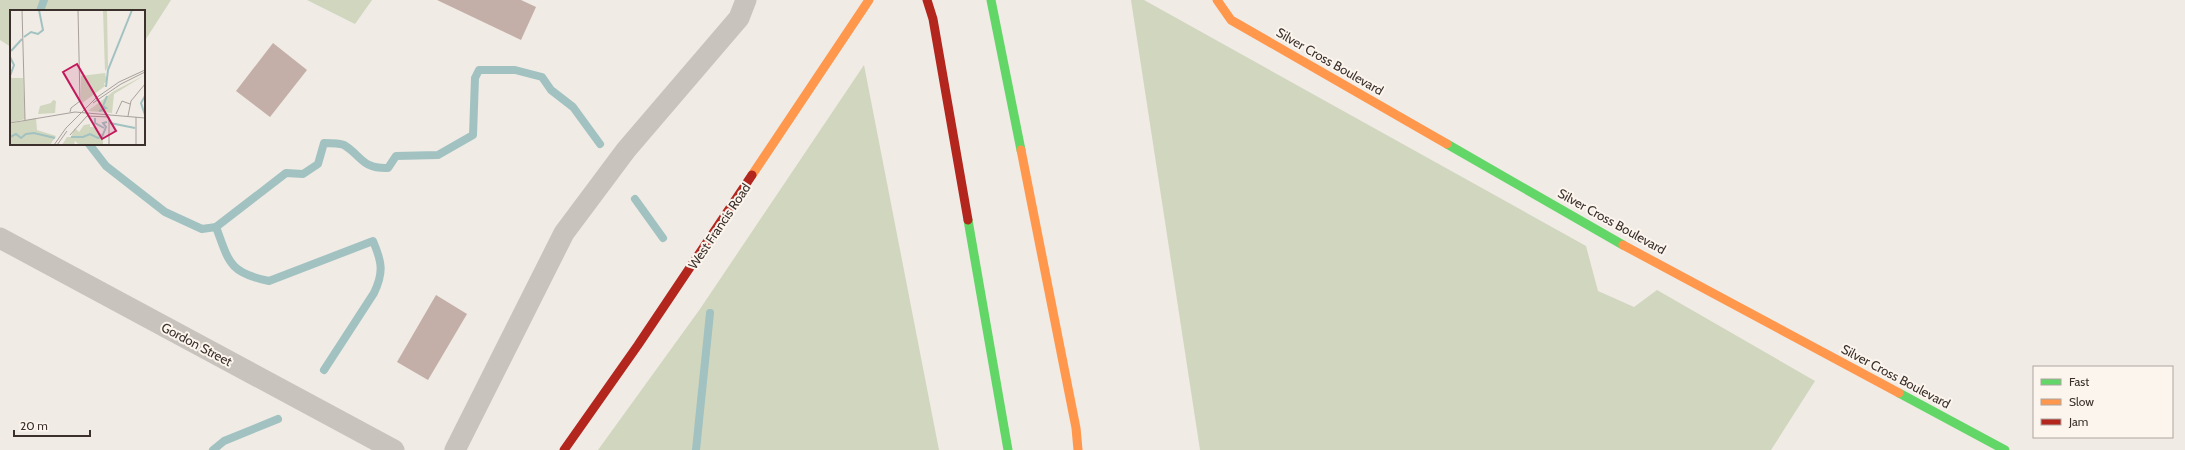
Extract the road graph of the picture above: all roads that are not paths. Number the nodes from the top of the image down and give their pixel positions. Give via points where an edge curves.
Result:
1 (746, 0) edge
2 (869, 0) edge
3 (927, 0) edge
4 (991, 0) edge
5 (1217, 0) edge
6 (0, 238) edge
7 (394, 450) edge
8 (455, 450) edge
9 (564, 450) edge
10 (1008, 450) edge
11 (1078, 450) edge
12 (2005, 450) edge

1 - 8 street via 739,18 626,150 564,233
2 - 9 main road, West Francis Road via 643,338
3 - 10 main road via 935,26
4 - 11 main road via 1073,413
5 - 12 main road, Silver Cross Boulevard via 1231,20 1613,239
6 - 7 street, Gordon Street

